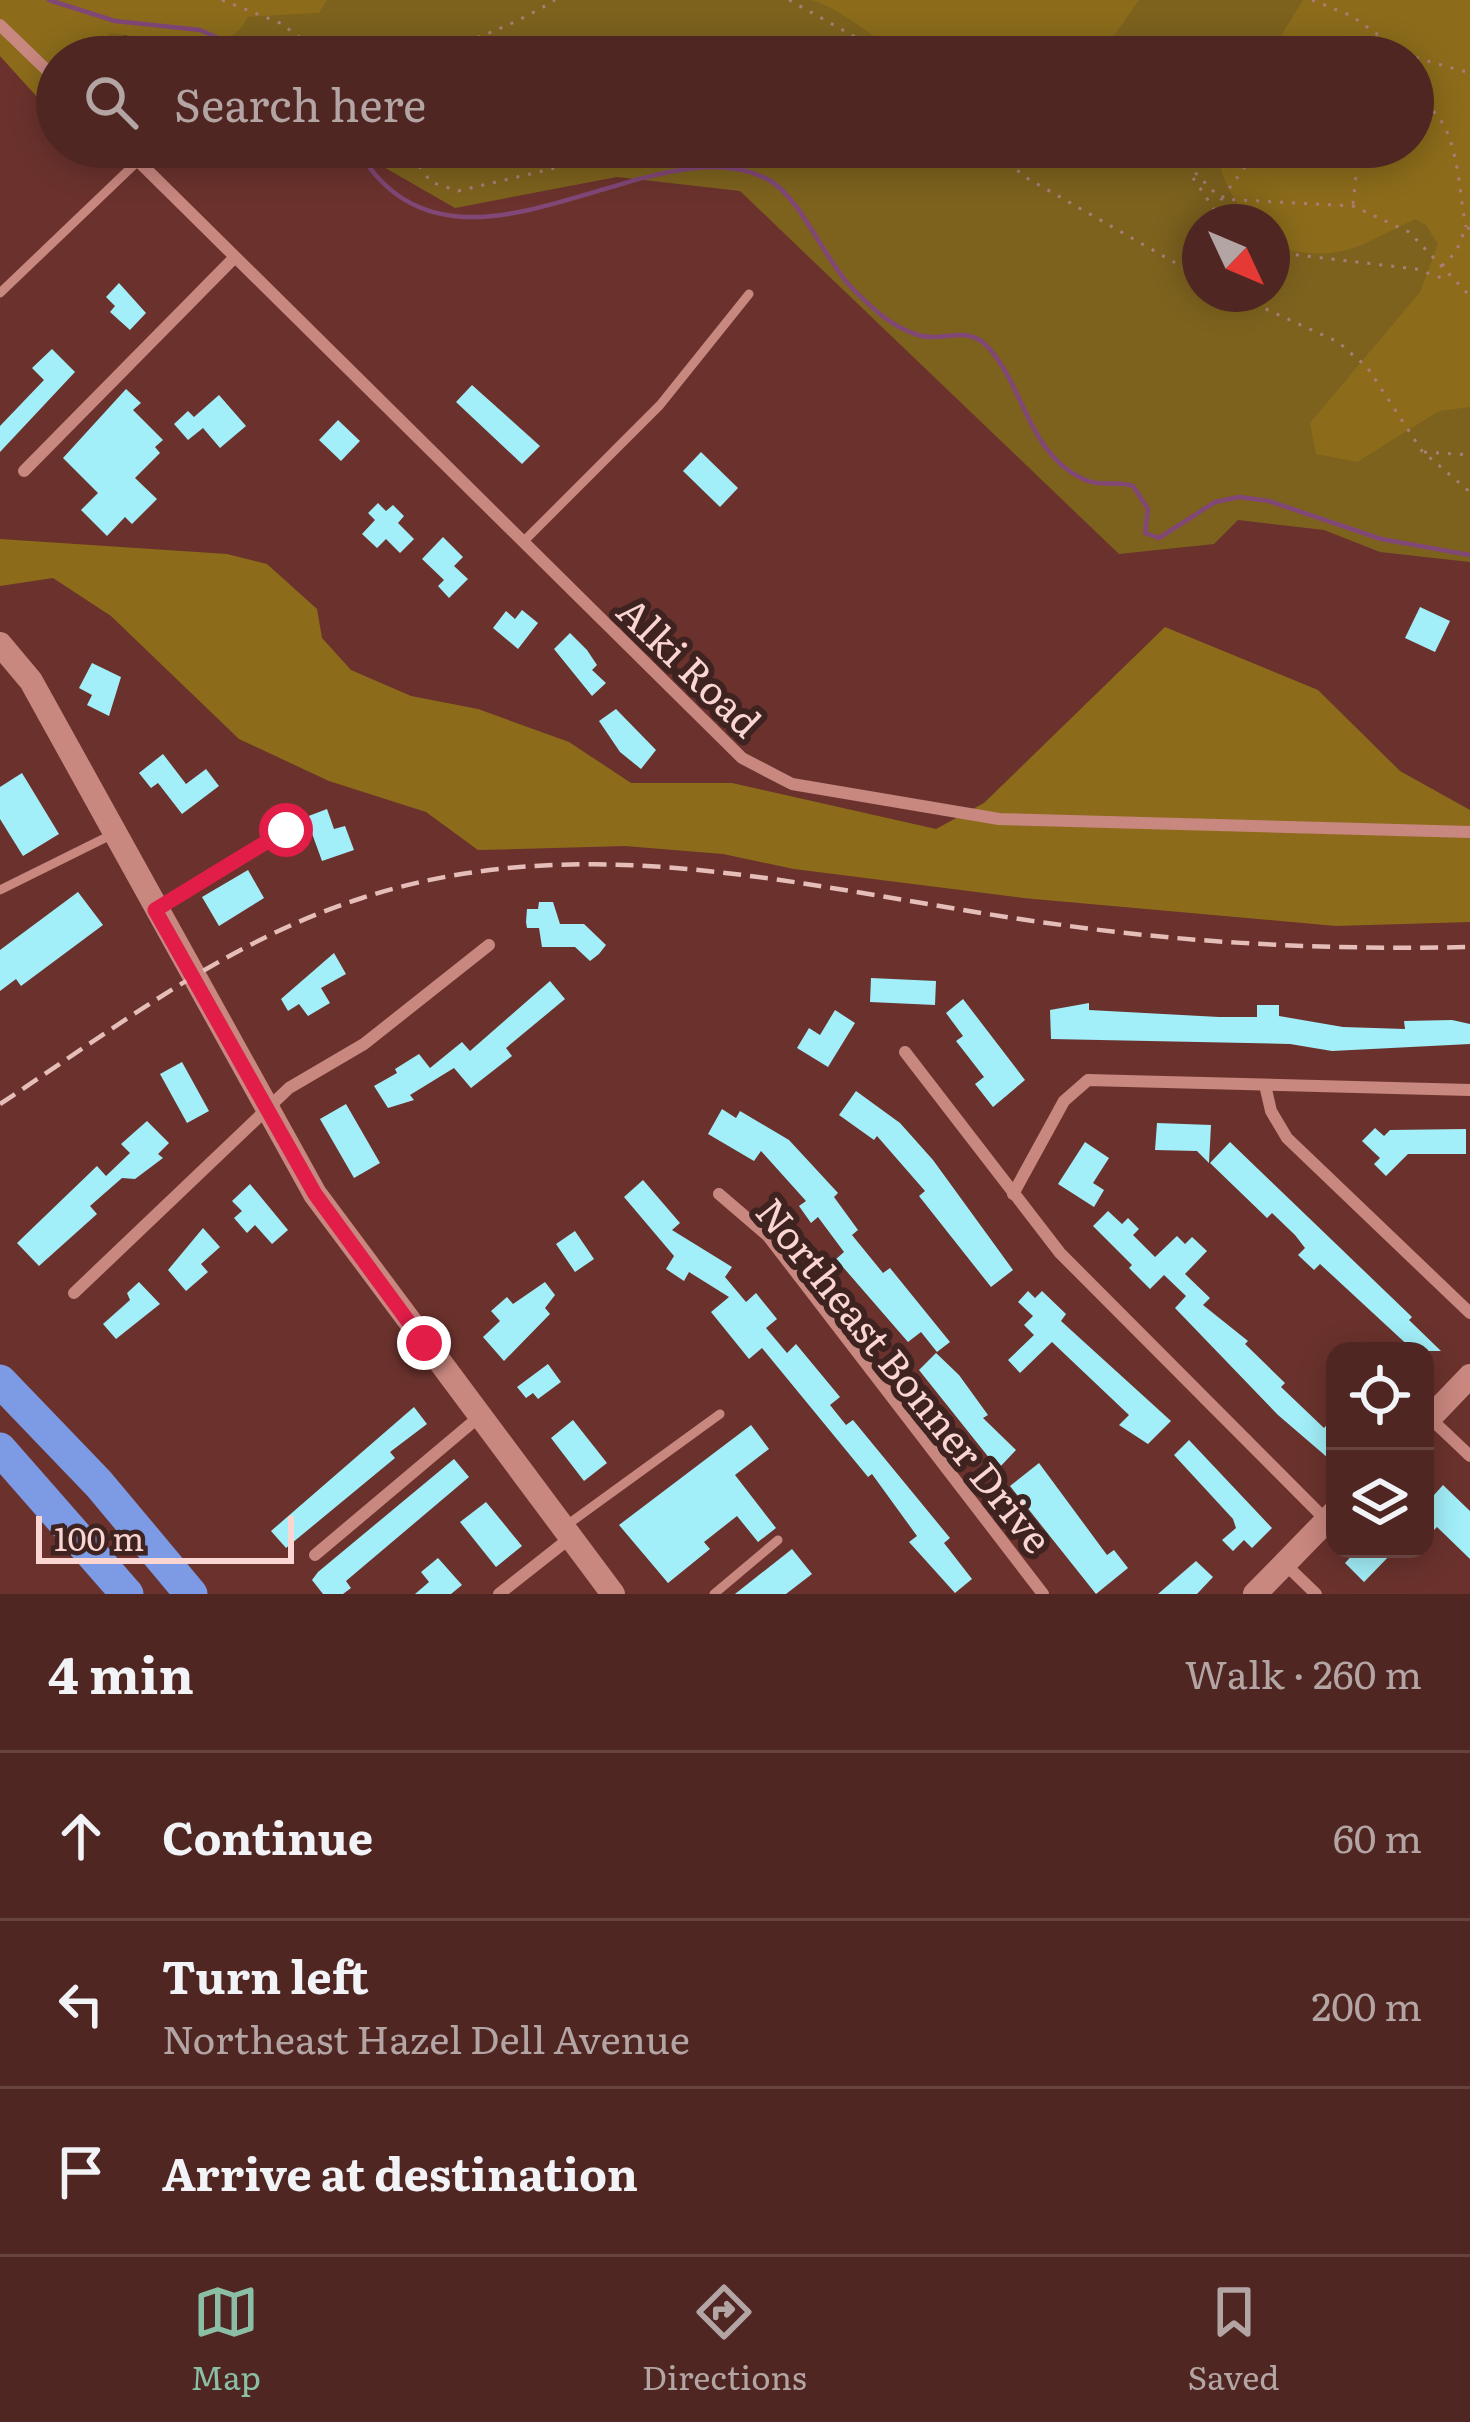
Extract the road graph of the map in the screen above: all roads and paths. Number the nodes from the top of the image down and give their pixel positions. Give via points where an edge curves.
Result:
1 (222, 0) edge
2 (555, 0) edge
3 (789, 0) edge
4 (1312, 0) edge
5 (0, 25) edge
6 (297, 36) edge
7 (489, 36) edge
8 (853, 36) edge
9 (1380, 36) edge
10 (36, 60) edge
11 (1434, 63) edge
12 (1470, 73) edge
13 (1434, 108) edge
14 (130, 168) edge
15 (146, 168) edge
16 (420, 168) edge
17 (555, 168) edge
18 (1014, 168) edge
19 (1186, 168) edge
20 (1244, 168) edge
21 (1356, 168) edge
22 (1189, 172) junction
23 (1221, 199) junction
24 (1210, 204) edge
25 (1353, 206) junction
26 (1468, 228) edge
27 (1290, 254) edge
28 (234, 258) junction
29 (1182, 267) edge
30 (1440, 268) junction
31 (1451, 281) junction
32 (0, 293) edge
33 (749, 294) dead end
34 (1470, 296) edge
35 (1272, 312) edge
36 (1422, 452) junction
37 (1470, 455) edge
38 (24, 471) dead end
39 (1470, 492) edge
40 (523, 542) junction
41 (0, 644) edge
42 (286, 830) dead end
43 (1470, 832) edge
44 (113, 834) junction
45 (0, 890) edge
46 (155, 910) junction
47 (489, 945) dead end
48 (905, 1052) dead end
49 (1265, 1085) junction
50 (1470, 1090) edge
51 (266, 1108) junction
52 (718, 1194) dead end
53 (1013, 1194) junction
54 (74, 1293) dead end
55 (1470, 1313) edge
56 (1470, 1376) edge
57 (0, 1381) edge
58 (1434, 1413) edge
59 (720, 1414) dead end
60 (480, 1417) junction
61 (1434, 1426) edge
62 (0, 1449) edge
63 (1470, 1456) edge
64 (1326, 1512) edge
65 (1326, 1522) edge
66 (566, 1533) junction
67 (778, 1540) dead end
68 (315, 1556) dead end
69 (1285, 1564) junction
70 (127, 1594) edge
71 (190, 1594) edge
72 (499, 1594) edge
73 (613, 1594) edge
74 (714, 1594) edge
75 (1042, 1594) edge
76 (1255, 1594) edge
77 (1316, 1594) edge

1 - 6 path
2 - 7 path
3 - 8 path
4 - 9 path
5 - 10 street
11 - 12 path
13 - 26 path via 1446,125
14 - 32 lane
15 - 28 street, Alki Road
16 - 17 path via 431,182 458,191
18 - 29 path
19 - 22 path
20 - 23 path
21 - 25 path
22 - 23 path
22 - 24 path
23 - 25 path
25 - 30 path via 1409,232
26 - 30 path
27 - 31 path
28 - 38 street
28 - 40 street, Alki Road
30 - 31 path
31 - 34 path
33 - 40 lane via 660,405
35 - 36 path via 1338,342 1367,367
36 - 37 path
36 - 39 path
40 - 43 street, Alki Road via 742,758 792,784 999,819
41 - 44 street via 31,681
42 - 46 lane
44 - 45 lane
44 - 46 street
46 - 51 street
47 - 51 street via 383,1030
48 - 53 street
49 - 50 street
49 - 53 street via 1088,1080 1064,1101
49 - 55 street via 1287,1138
51 - 54 street
51 - 60 street via 347,1244
52 - 75 street, Northeast Bonner Drive via 768,1236
53 - 64 street via 1060,1253
56 - 58 street
57 - 71 highway
59 - 66 lane
60 - 66 street
60 - 68 street
61 - 63 street
62 - 70 highway
65 - 69 street
66 - 72 street
66 - 73 street
67 - 74 lane
69 - 76 street
69 - 77 street

